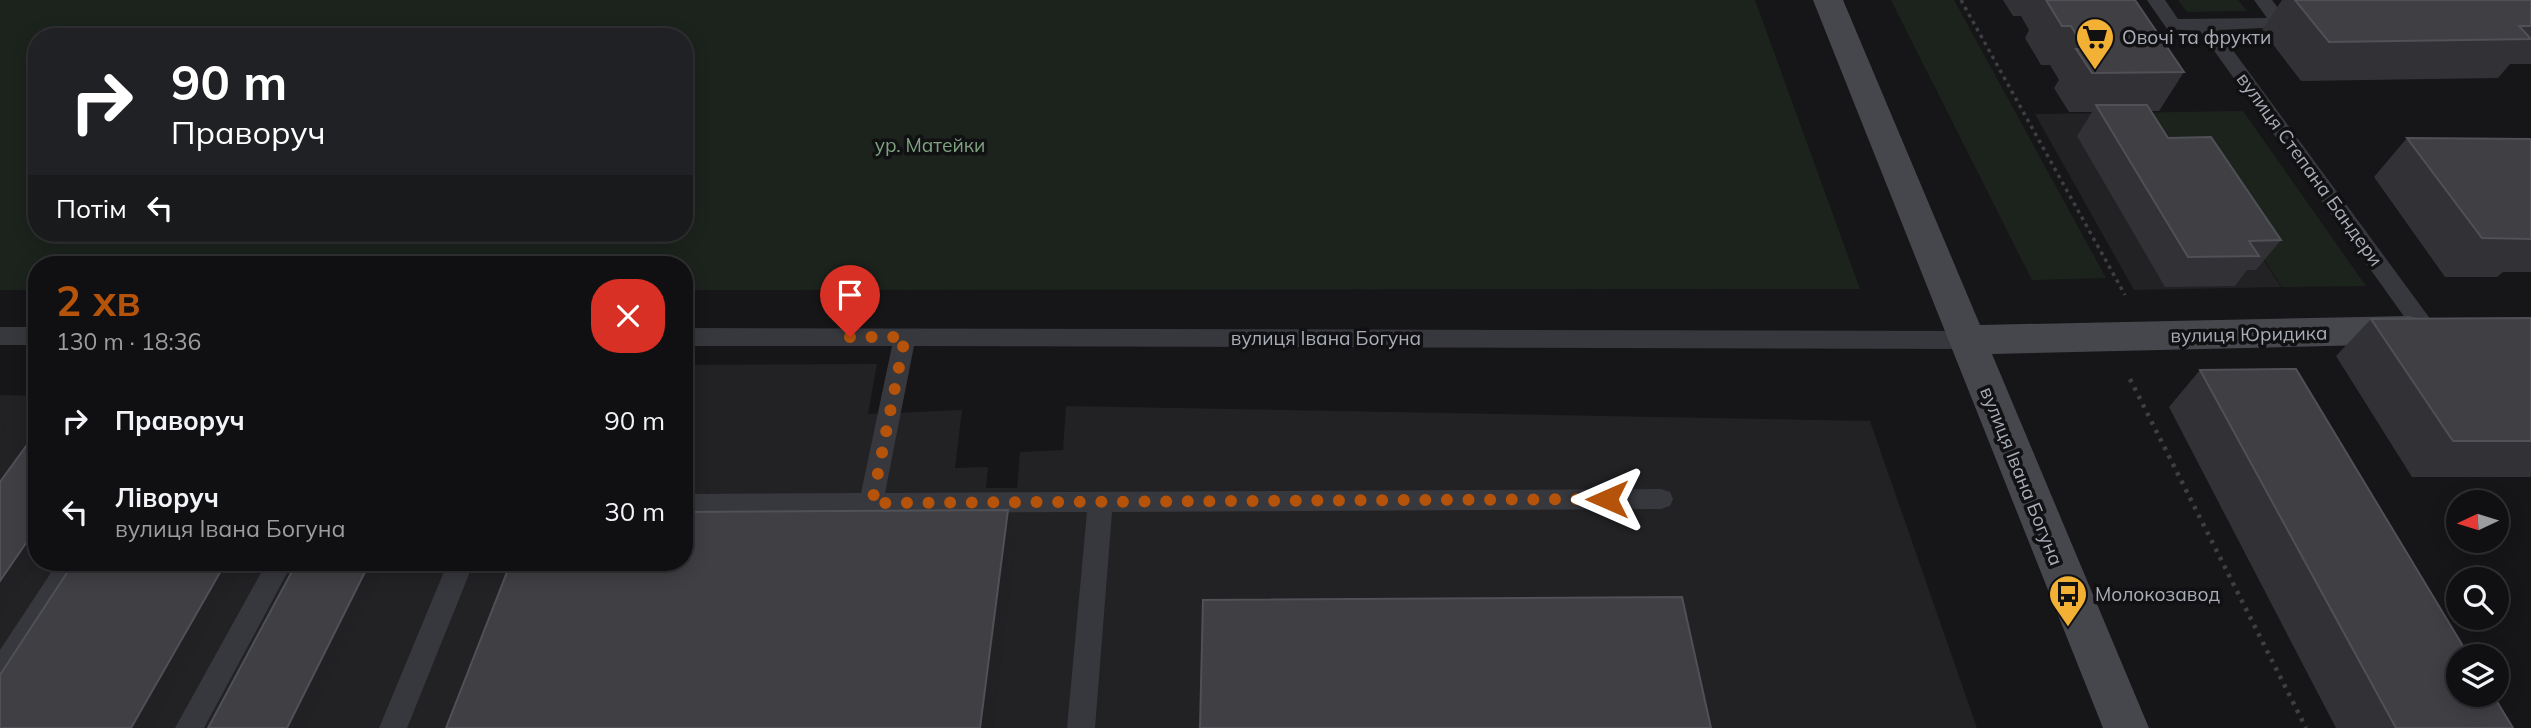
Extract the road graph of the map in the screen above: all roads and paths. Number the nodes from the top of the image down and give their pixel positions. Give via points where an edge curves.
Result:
1 (1828, 0) edge
2 (1961, 0) edge
3 (2156, 0) edge
4 (2263, 0) edge
5 (2206, 24) junction
6 (2426, 330) junction
7 (2466, 330) edge
8 (0, 336) edge
9 (28, 336) edge
10 (2147, 336) junction
11 (693, 337) edge
12 (905, 337) junction
13 (2109, 337) junction
14 (1967, 340) junction
15 (1661, 499) dead end
16 (1100, 502) junction
17 (872, 503) junction
18 (693, 504) edge
19 (66, 571) edge
20 (275, 571) edge
21 (457, 571) edge
22 (0, 673) edge
23 (189, 728) edge
24 (393, 728) edge
25 (1081, 728) edge
26 (2126, 728) edge
27 (2306, 728) edge

1 - 14 main road, вулиця Івана Богуна
2 - 10 path
3 - 5 lane via 2173,25
4 - 5 lane via 2281,23
5 - 6 lane, вулиця Степана Бандери
6 - 7 main road, вулиця Юридика
6 - 10 main road, вулиця Юридика
8 - 9 lane
10 - 13 main road, вулиця Юридика
11 - 12 lane, вулиця Івана Богуна
12 - 14 lane, вулиця Івана Богуна
12 - 17 lane
13 - 14 main road, вулиця Юридика
13 - 27 path
14 - 26 main road, вулиця Івана Богуна
15 - 16 lane
16 - 17 lane
16 - 25 lane
17 - 18 lane
19 - 22 lane
20 - 23 lane
21 - 24 lane

